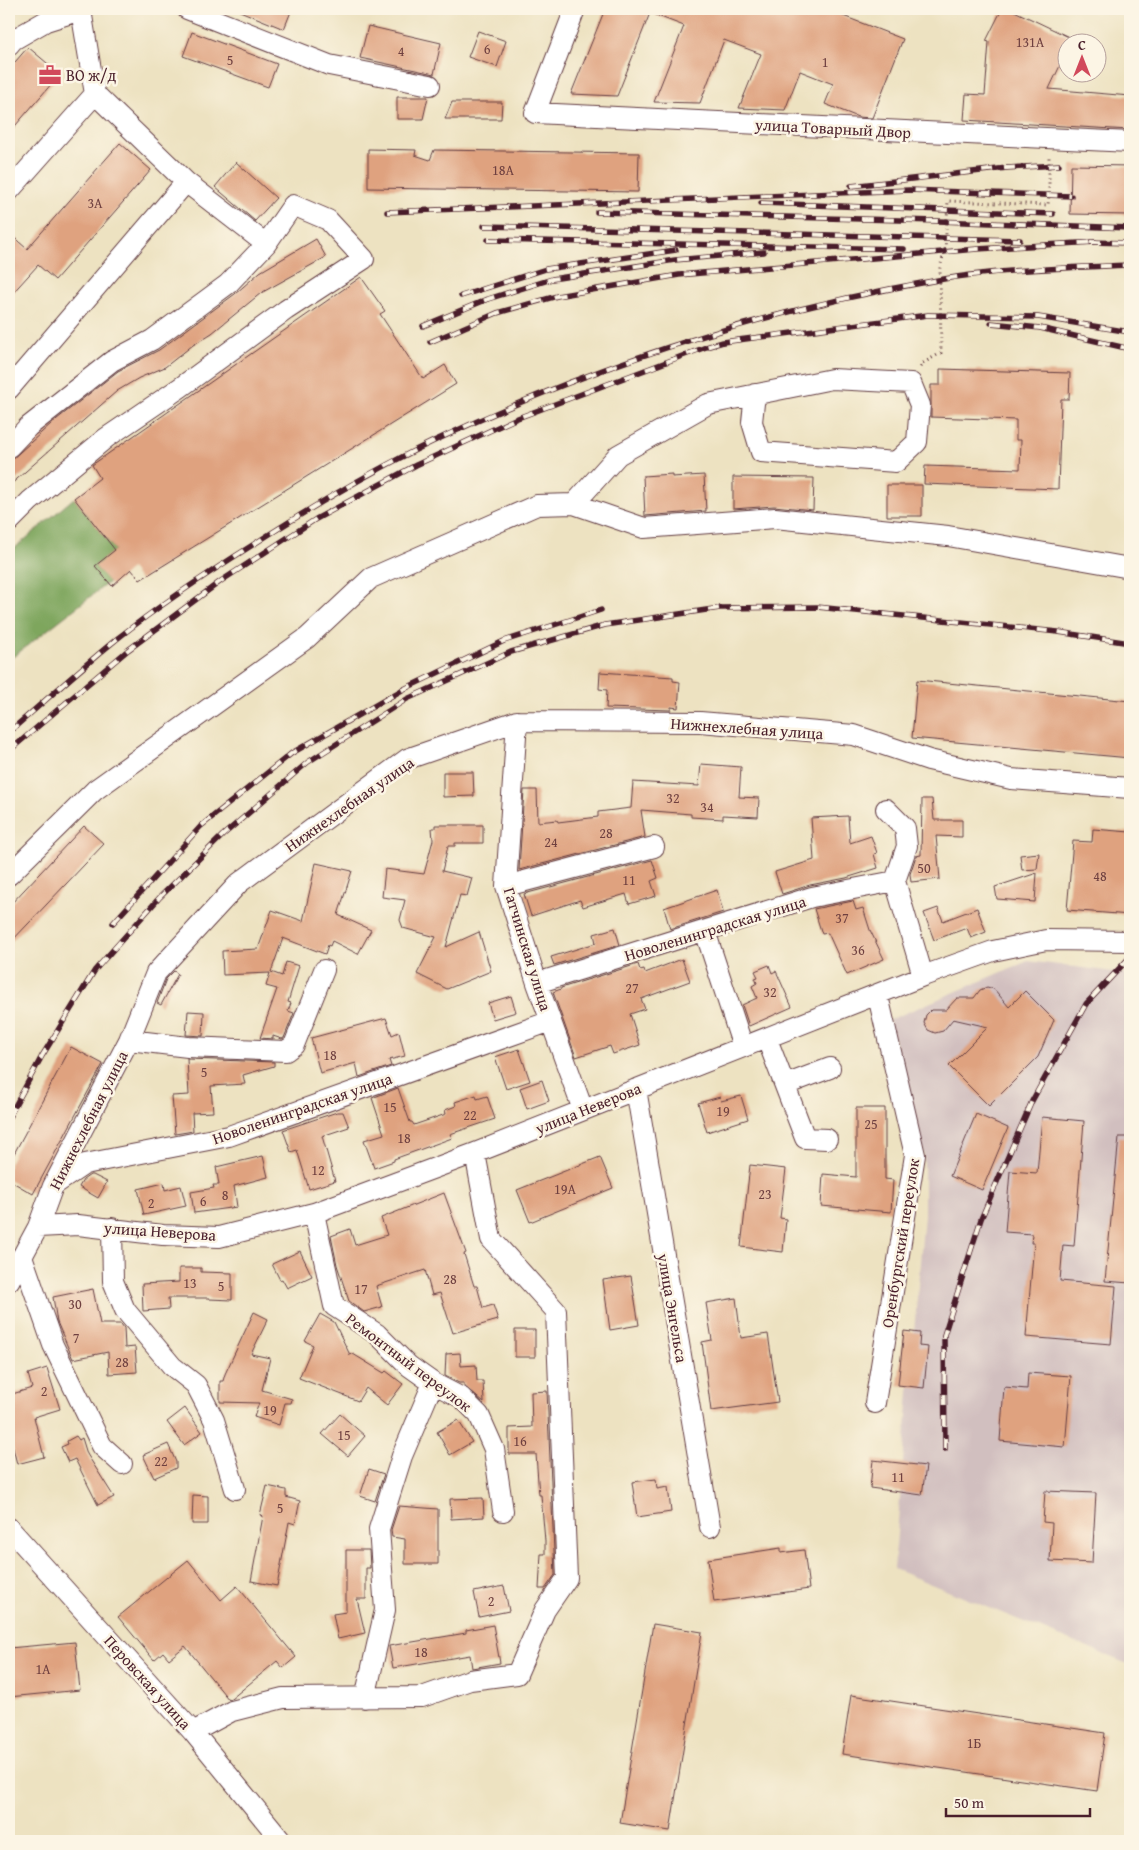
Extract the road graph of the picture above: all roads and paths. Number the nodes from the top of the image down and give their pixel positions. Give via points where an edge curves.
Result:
1 (81, 9) edge
2 (187, 9) edge
3 (575, 9) edge
4 (9, 45) edge
5 (430, 85) dead end
6 (95, 94) junction
7 (1049, 138) junction
8 (1130, 142) edge
9 (186, 182) junction
10 (9, 191) edge
11 (266, 244) junction
12 (911, 383) junction
13 (9, 389) edge
14 (755, 394) junction
15 (9, 447) edge
16 (574, 504) junction
17 (9, 522) edge
18 (1130, 568) edge
19 (517, 721) junction
20 (1130, 788) edge
21 (886, 809) dead end
22 (654, 847) dead end
23 (9, 875) edge
24 (895, 881) junction
25 (506, 886) junction
26 (705, 932) junction
27 (1130, 942) edge
28 (324, 970) dead end
29 (923, 976) junction
30 (537, 983) junction
31 (878, 996) junction
32 (551, 1021) junction
33 (767, 1039) junction
34 (129, 1040) junction
35 (744, 1047) junction
36 (830, 1068) dead end
37 (784, 1085) junction
38 (636, 1089) junction
39 (583, 1110) junction
40 (827, 1138) dead end
41 (475, 1153) junction
42 (53, 1186) junction
43 (314, 1213) junction
44 (38, 1226) junction
45 (112, 1228) junction
46 (22, 1256) junction
47 (9, 1281) edge
48 (433, 1382) junction
49 (875, 1403) dead end
50 (122, 1464) dead end
51 (235, 1488) dead end
52 (503, 1511) dead end
53 (710, 1527) dead end
54 (9, 1528) edge
55 (365, 1698) junction
56 (193, 1732) junction
57 (282, 1841) edge

1 - 4 street via 46,21
1 - 6 street
2 - 5 street via 329,65
3 - 7 street, улица Товарный Двор via 535,113
6 - 9 street
6 - 10 street
7 - 8 street, улица Товарный Двор
7 - 12 path via 1048,205 948,201 945,249 940,268 941,353 923,363
9 - 11 street
9 - 13 street
11 - 15 street via 228,284 152,340 112,361 28,427
11 - 17 street via 294,206 328,220 364,259 286,310 106,438
12 - 14 street via 832,379
12 - 14 street via 920,405 917,442 896,462 761,452 752,422
14 - 16 street via 708,404 618,455
16 - 18 street via 644,528 776,518 948,536
16 - 23 street via 537,505 371,578 307,638 95,790
19 - 20 street, Нижнехлебная улица via 700,722 854,735 929,760 1011,779
19 - 25 street, Гатчинская улица
19 - 34 street, Нижнехлебная улица via 407,759 239,883 156,973
21 - 24 street via 905,828 907,846
22 - 25 street
24 - 26 street, Новоленинградская улица via 812,897
24 - 29 street
25 - 30 street, Гатчинская улица
26 - 30 street, Новоленинградская улица
26 - 35 street
27 - 29 street, улица Неверова via 1046,940 993,951
28 - 34 street via 294,1045 286,1051 188,1047
29 - 31 street, улица Неверова
30 - 32 street, Гатчинская улица
31 - 33 street, улица Неверова
31 - 49 street, Оренбургский переулок via 915,1155
32 - 39 street, Гатчинская улица
32 - 42 street, Новоленинградская улица via 229,1136 85,1164
33 - 35 street, улица Неверова
33 - 37 street
34 - 42 street, Нижнехлебная улица
35 - 38 street, улица Неверова
36 - 37 street
37 - 40 street via 805,1138
38 - 39 street, улица Неверова
38 - 53 street, улица Энгельса
39 - 41 street, улица Неверова
41 - 43 street, улица Неверова
41 - 55 street via 491,1239 556,1311 567,1578 545,1610 517,1674 470,1680 422,1697
42 - 44 street, Нижнехлебная улица
43 - 45 street, улица Неверова via 219,1237 163,1235
43 - 48 street, Ремонтный переулок via 334,1306 377,1334 409,1366
44 - 45 street, улица Неверова
44 - 46 street, Нижнехлебная улица
45 - 51 street via 113,1281 125,1310 172,1366 196,1386 214,1420
46 - 47 street, Нижнехлебная улица
46 - 50 street via 57,1353 102,1446
48 - 52 street, Ремонтный переулок via 462,1398 479,1415 494,1449
48 - 55 street via 402,1456 378,1529 385,1610
54 - 56 street, Перовская улица
55 - 56 street via 283,1698 232,1711
56 - 57 street, Перовская улица

